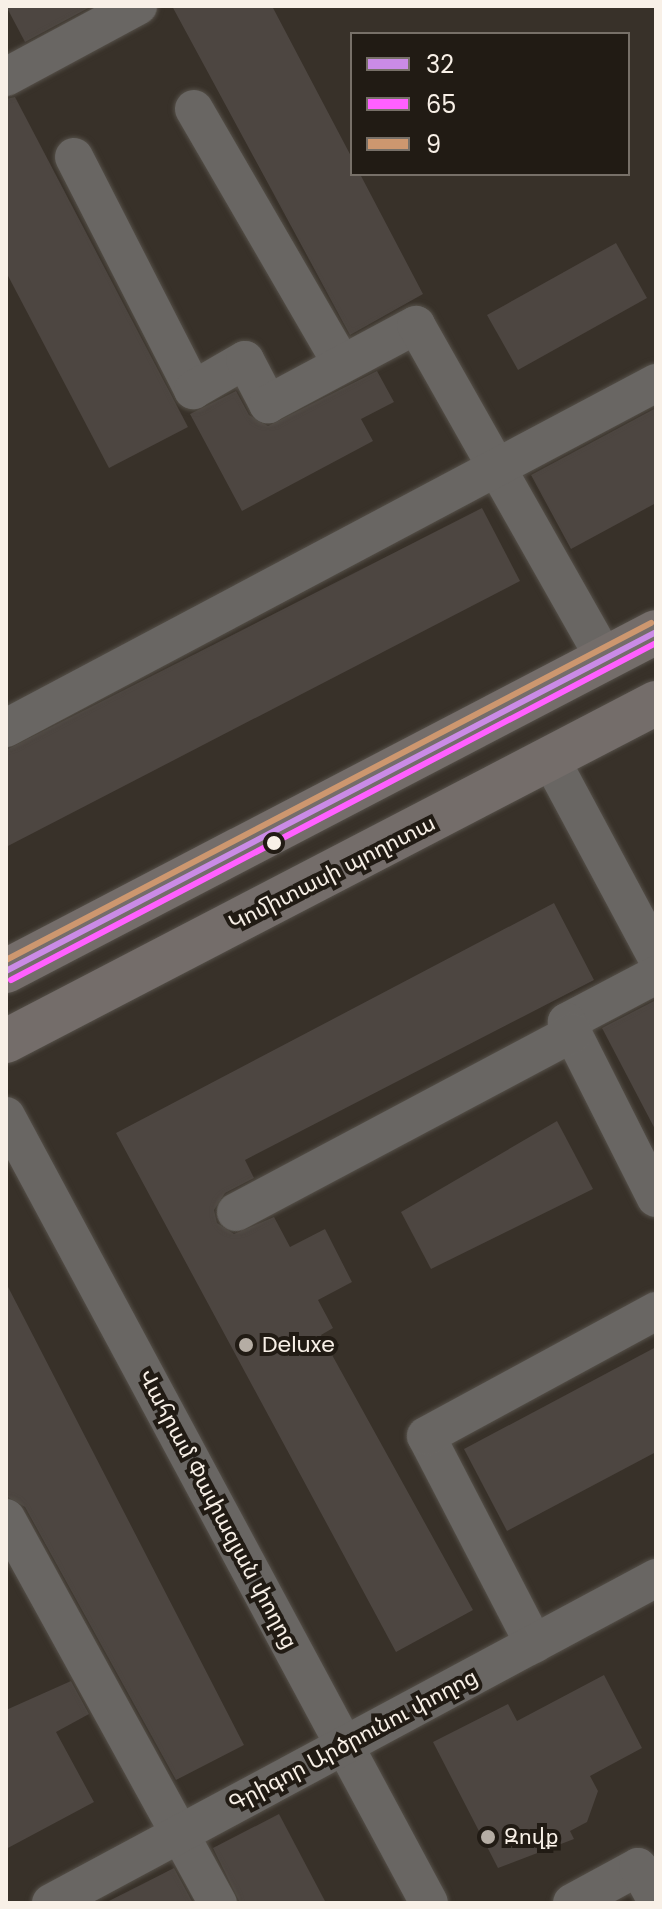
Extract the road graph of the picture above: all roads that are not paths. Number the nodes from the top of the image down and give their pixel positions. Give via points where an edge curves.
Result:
1 (138, 6) edge
2 (6, 77) edge
3 (194, 109) dead end
4 (74, 157) dead end
5 (341, 363) junction
6 (656, 383) edge
7 (497, 469) junction
8 (656, 632) edge
9 (605, 659) junction
10 (656, 703) edge
11 (6, 728) edge
12 (551, 760) junction
13 (656, 956) edge
14 (6, 971) edge
15 (656, 975) edge
16 (573, 1033) junction
17 (6, 1041) edge
18 (6, 1116) edge
19 (656, 1198) edge
20 (236, 1212) dead end
21 (656, 1311) edge
22 (6, 1519) edge
23 (656, 1578) edge
24 (534, 1644) junction
25 (345, 1743) junction
26 (180, 1832) junction
27 (656, 1899) edge
28 (51, 1903) edge
29 (218, 1903) edge
30 (429, 1903) edge
31 (572, 1903) edge

1 - 2 street
3 - 5 street
4 - 5 street via 193,390 245,360 268,404
5 - 7 street via 416,325
6 - 7 street
7 - 9 street
7 - 11 street
8 - 9 main road
9 - 14 main road
10 - 12 main road, Կոմիտասի պողոտա
12 - 13 street
12 - 17 main road, Կոմիտասի պողոտա
15 - 16 street via 567,1022
16 - 19 street
16 - 20 street
18 - 25 street, Վահրամ Փափազյան փողոց
21 - 24 street via 426,1436
22 - 26 street
23 - 24 street, Գրիգոր Արծրունու փողոց
24 - 25 street, Գրիգոր Արծրունու փողոց
25 - 26 street, Գրիգոր Արծրունու փողոց
25 - 30 street, Վահրամ Փափազյան փողոց
26 - 28 street, Գրիգոր Արծրունու փողոց
26 - 29 street
27 - 31 street via 638,1867

